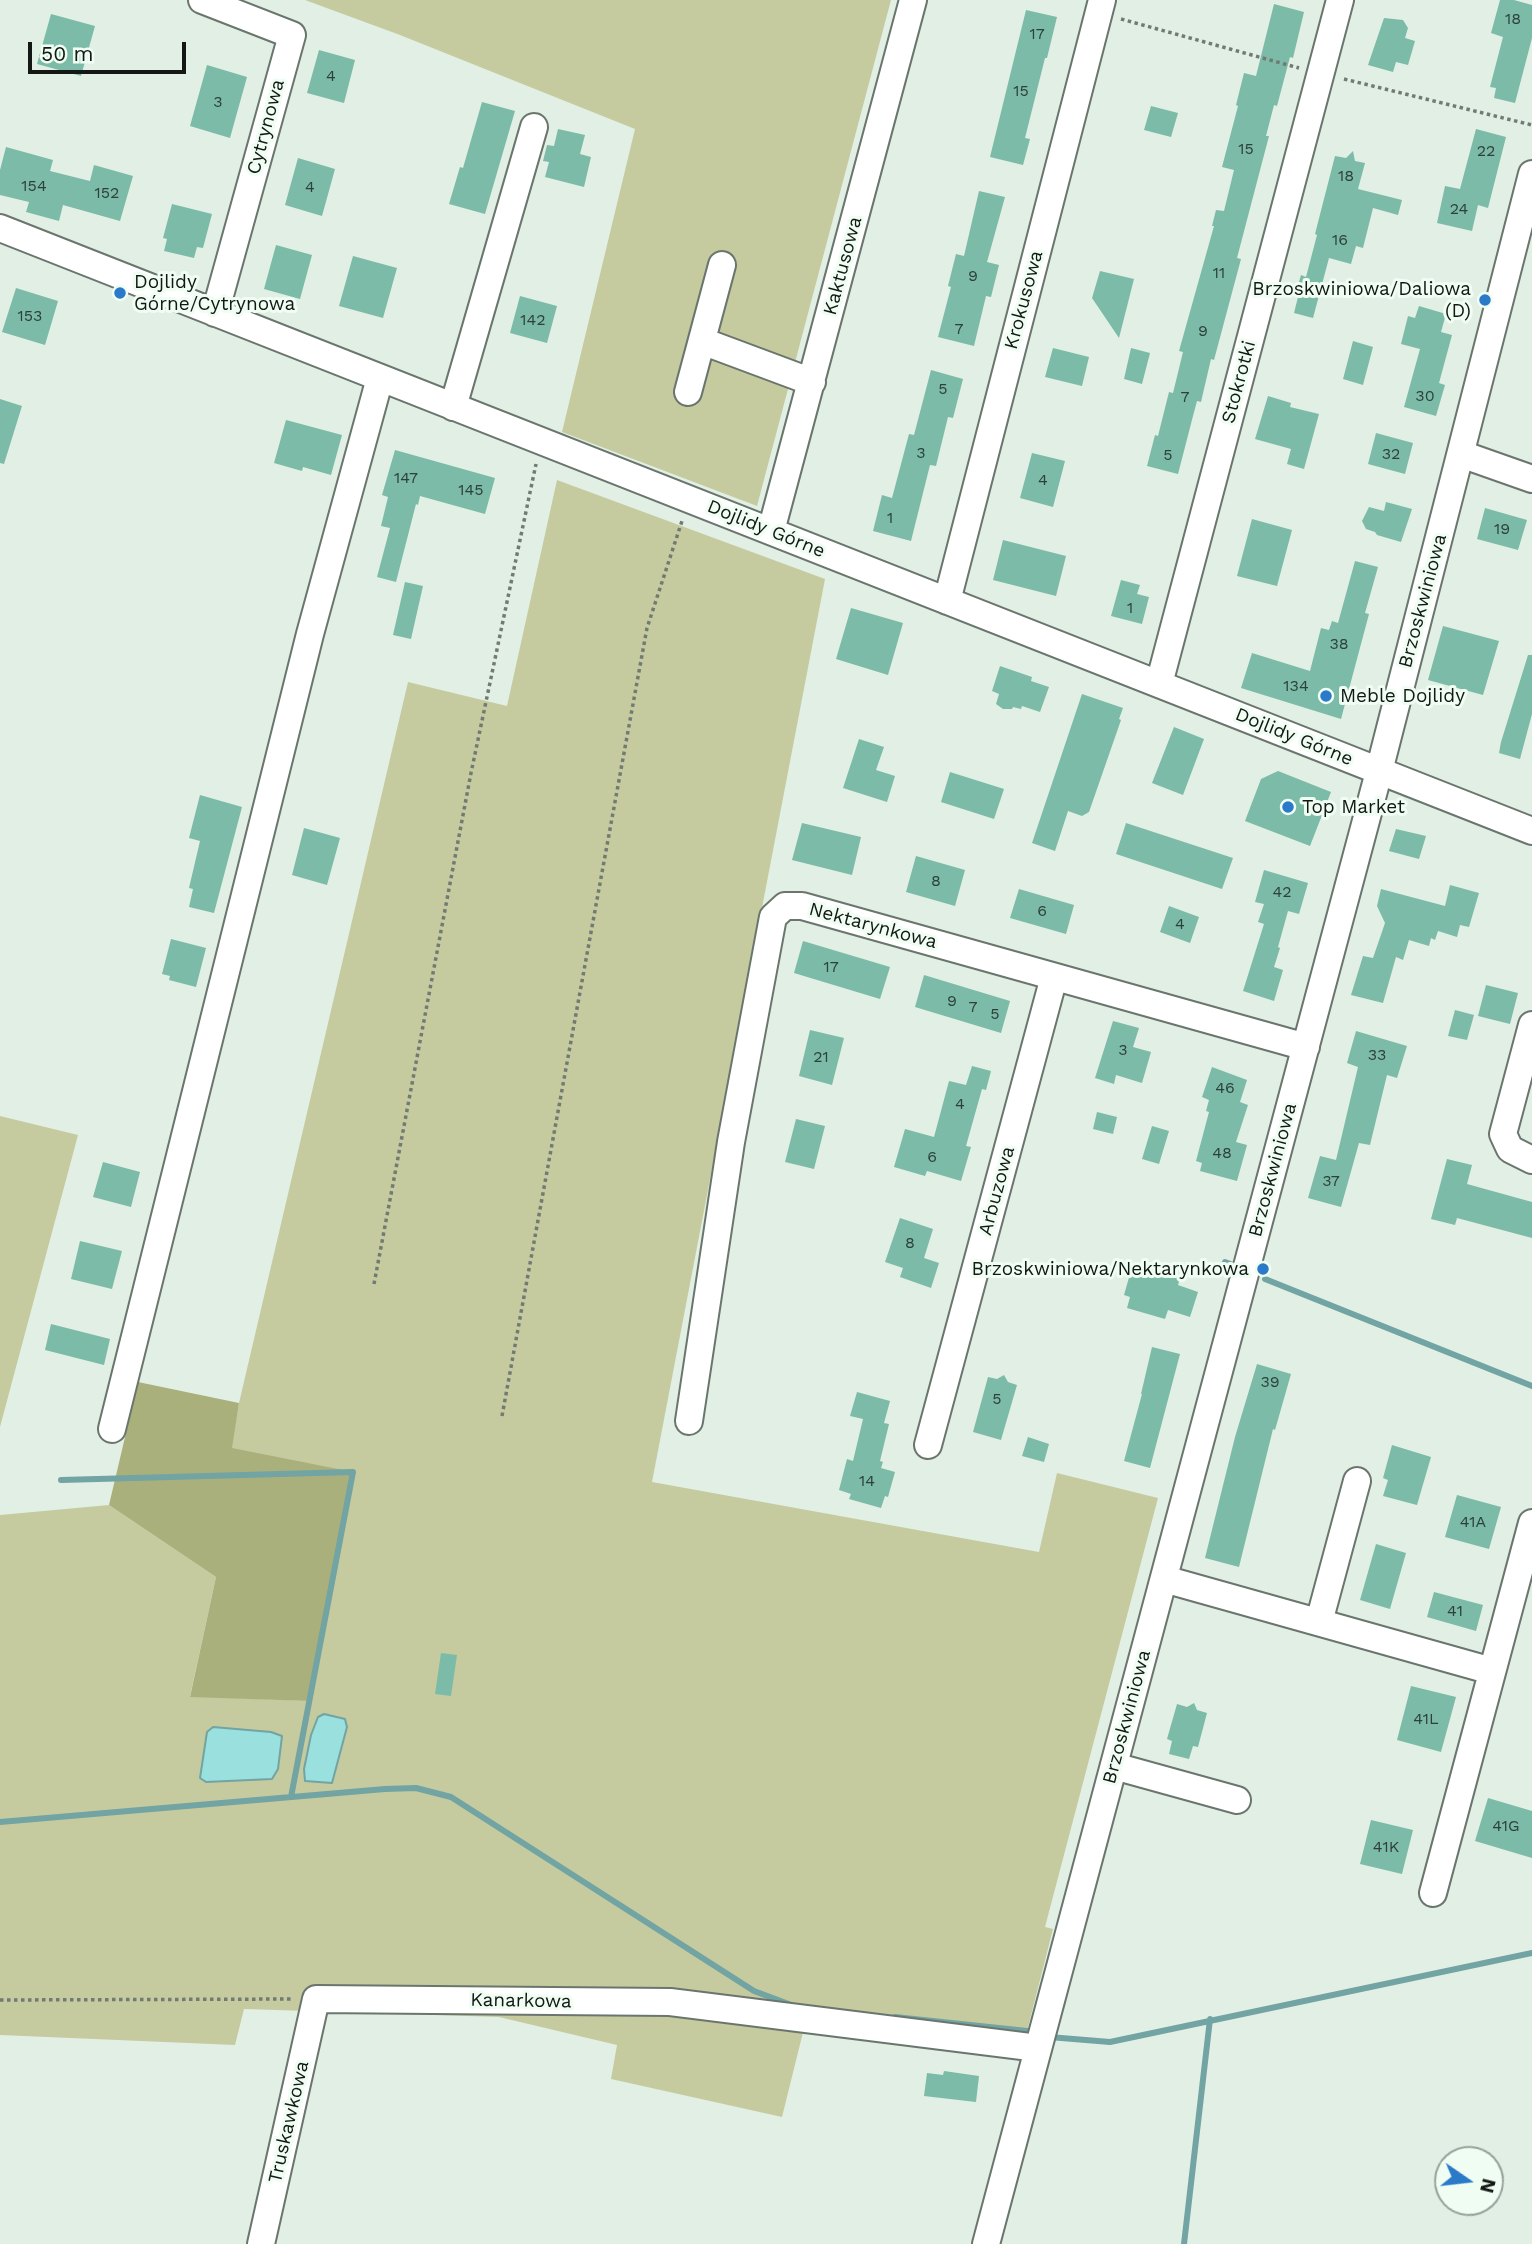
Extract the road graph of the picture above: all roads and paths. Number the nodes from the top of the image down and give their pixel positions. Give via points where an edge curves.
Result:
1 (202, 0) edge
2 (913, 0) edge
3 (1102, 0) edge
4 (1340, 0) edge
5 (534, 127) dead end
6 (1532, 174) edge
7 (0, 228) edge
8 (722, 264) dead end
9 (215, 313) junction
10 (702, 341) junction
11 (380, 378) junction
12 (812, 382) junction
13 (688, 393) dead end
14 (453, 407) junction
15 (540, 441) junction
16 (1461, 454) junction
17 (1532, 480) edge
18 (689, 499) junction
19 (771, 531) junction
20 (947, 601) junction
21 (1159, 684) junction
22 (1378, 771) junction
23 (1532, 831) edge
24 (1055, 977) junction
25 (1532, 1025) edge
26 (1306, 1047) junction
27 (1532, 1160) edge
28 (374, 1284) dead end
29 (502, 1416) dead end
30 (689, 1421) dead end
31 (112, 1429) dead end
32 (928, 1445) dead end
33 (1357, 1481) dead end
34 (1532, 1523) edge
35 (1164, 1579) junction
36 (1319, 1622) junction
37 (1492, 1671) junction
38 (1114, 1766) junction
39 (1237, 1800) dead end
40 (1433, 1893) dead end
41 (316, 1999) junction
42 (0, 2000) edge
43 (1038, 2048) junction
44 (261, 2244) edge
45 (986, 2244) edge

1 - 9 street, Cytrynowa via 292,35
2 - 12 street, Kaktusowa
3 - 20 street, Krokusowa
4 - 21 street, Stokrotki
5 - 14 street
6 - 16 street, Brzoskwiniowa
7 - 9 street, Dojlidy Górne
8 - 10 street
9 - 11 street, Dojlidy Górne
10 - 12 street
10 - 13 street
11 - 14 street, Dojlidy Górne
11 - 31 street via 310,634
12 - 19 street, Kaktusowa
14 - 15 street, Dojlidy Górne
15 - 18 street, Dojlidy Górne
15 - 28 path via 471,773
16 - 17 street
16 - 22 street, Brzoskwiniowa
18 - 19 street, Dojlidy Górne
18 - 29 path via 647,628
19 - 20 street, Dojlidy Górne
20 - 21 street, Dojlidy Górne
21 - 22 street, Dojlidy Górne
22 - 23 street, Dojlidy Górne
22 - 26 street, Brzoskwiniowa
24 - 26 street, Nektarynkowa
24 - 30 street, Nektarynkowa via 802,906 785,906 773,917
24 - 32 street, Arbuzowa
25 - 27 street via 1503,1134 1510,1149
26 - 35 street, Brzoskwiniowa
33 - 36 street
34 - 37 street
35 - 36 street
35 - 38 street, Brzoskwiniowa
36 - 37 street
37 - 40 street
38 - 39 street
38 - 43 street, Brzoskwiniowa
41 - 42 path
41 - 43 street, Kanarkowa via 670,2002
41 - 44 street, Truskawkowa
43 - 45 street, Brzoskwiniowa

